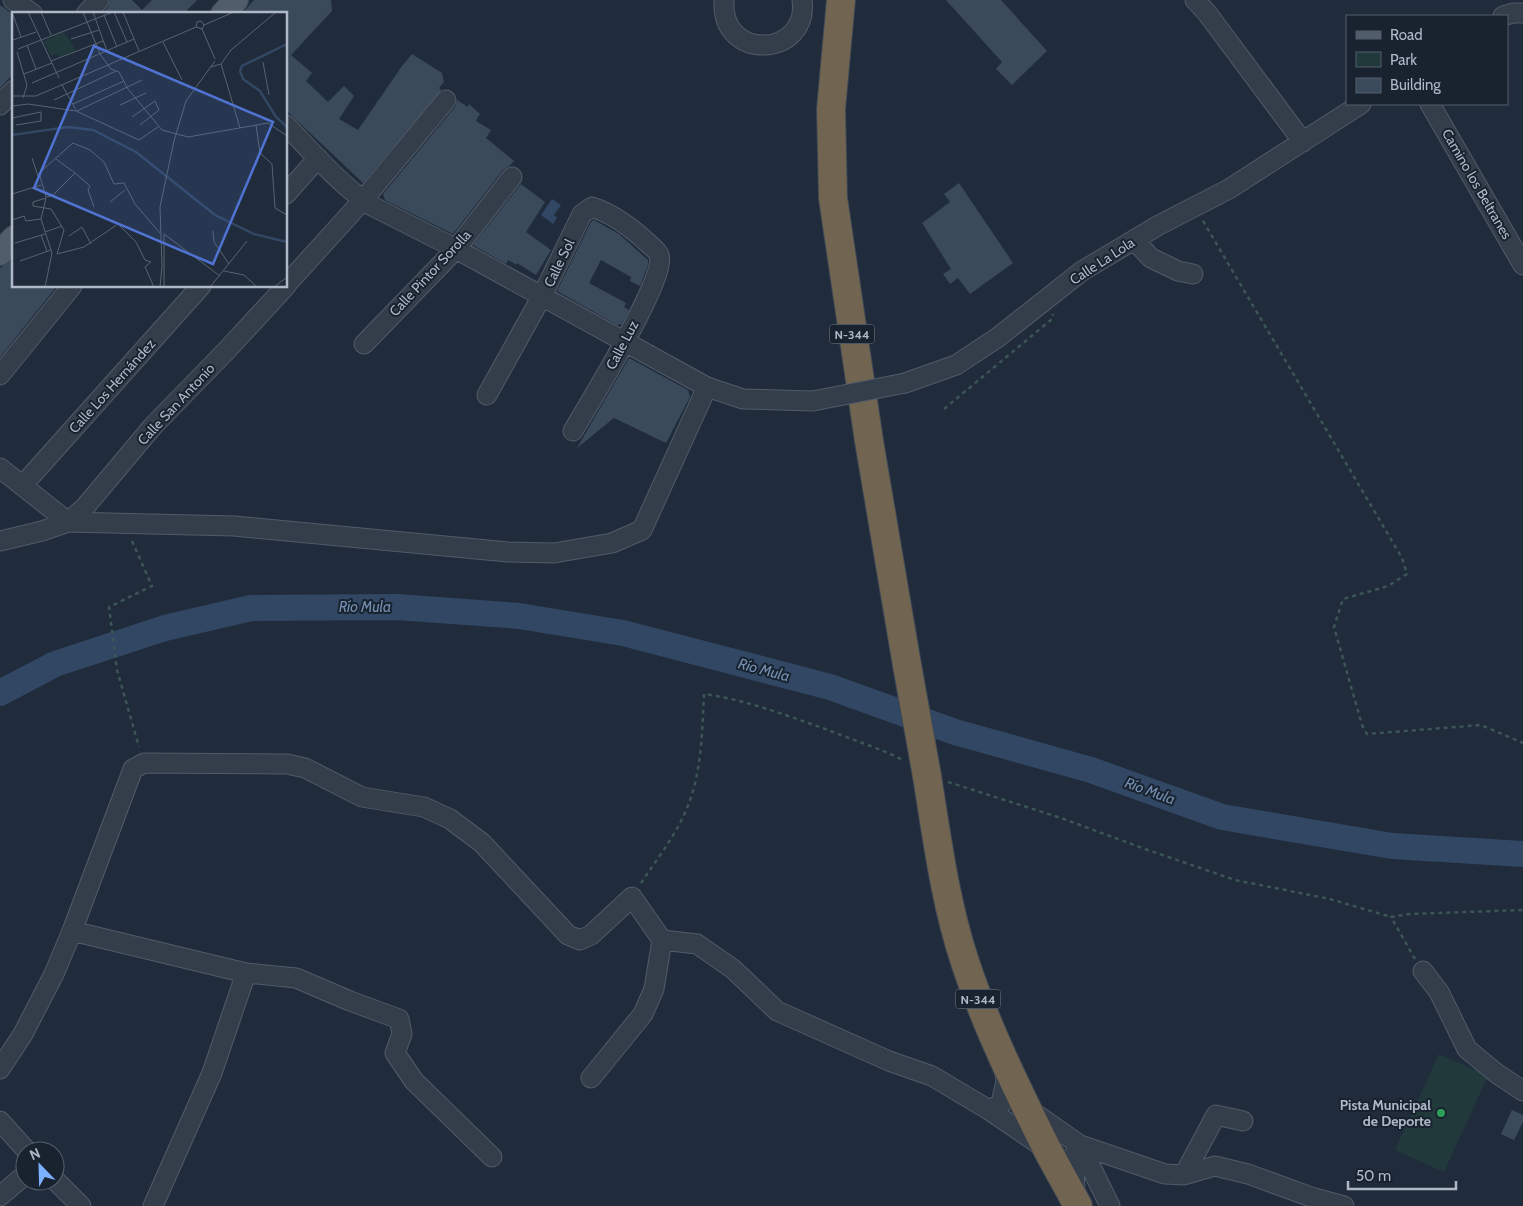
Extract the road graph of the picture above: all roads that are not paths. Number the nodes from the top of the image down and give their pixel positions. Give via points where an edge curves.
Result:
1 (13, 0) edge
2 (99, 0) edge
3 (236, 0) edge
4 (724, 0) edge
5 (802, 0) edge
6 (842, 0) edge
7 (1195, 0) edge
8 (30, 12) edge
9 (88, 12) edge
10 (225, 12) edge
11 (1523, 13) edge
12 (1506, 15) edge
13 (12, 92) edge
14 (446, 100) dead end
15 (0, 105) edge
16 (1359, 105) edge
17 (1431, 105) edge
18 (288, 127) edge
19 (1303, 142) junction
20 (318, 158) junction
21 (512, 177) dead end
22 (288, 192) edge
23 (368, 203) junction
24 (12, 240) edge
25 (1134, 240) junction
26 (456, 249) junction
27 (0, 253) edge
28 (660, 255) joint
29 (1523, 264) edge
30 (1193, 274) dead end
31 (288, 284) edge
32 (70, 288) edge
33 (199, 288) edge
34 (284, 288) edge
35 (542, 296) junction
36 (625, 342) junction
37 (364, 344) dead end
38 (0, 375) edge
39 (707, 387) junction
40 (487, 395) dead end
41 (573, 431) dead end
42 (0, 468) edge
43 (22, 486) junction
44 (68, 522) junction
45 (0, 541) edge
46 (72, 930) junction
47 (662, 940) junction
48 (1423, 971) road end
49 (246, 972) junction
50 (1001, 1052) junction
51 (0, 1069) edge
52 (591, 1078) dead end
53 (1523, 1091) edge
54 (1028, 1108) junction
55 (989, 1110) junction
56 (0, 1121) edge
57 (1243, 1121) dead end
58 (18, 1141) edge
59 (1080, 1145) junction
60 (1048, 1150) junction
61 (492, 1157) dead end
62 (1184, 1175) junction
63 (15, 1183) edge
64 (65, 1190) edge
65 (0, 1196) edge
66 (1077, 1203) edge
67 (81, 1206) edge
68 (153, 1206) edge
69 (1110, 1206) edge
70 (1344, 1206) edge

1 - 8 street
2 - 9 street
3 - 10 main road
4 - 5 street via 727,24 735,35 759,46 784,40 794,31 801,20
6 - 50 highway, N-344, bridge via 830,109 833,198 869,441 950,906 964,960
7 - 19 street
11 - 12 street
13 - 15 street
14 - 23 street, Calle San Antonio
16 - 19 street, Calle La Lola
17 - 29 street, Camino los Beltranes
18 - 20 street, Calle La Lola
19 - 25 street, Calle La Lola via 1228,189
20 - 22 street
20 - 23 street, Calle La Lola
21 - 26 street, Calle Pintor Sorolla
23 - 26 street, Calle La Lola
23 - 31 street, Calle San Antonio
24 - 27 main road
25 - 30 street via 1151,258 1178,271
25 - 39 street, Calle La Lola, bridge via 1082,271 997,338 956,365 906,383 813,401 743,399
26 - 35 street, Calle La Lola
26 - 37 street, Calle Pintor Sorolla
28 - 35 street, Calle Sol via 634,229 592,207 582,214
28 - 36 street, Calle Luz via 652,286
32 - 38 street
33 - 43 street, Calle Los Hernández
34 - 44 street, Calle San Antonio via 153,426 85,508
35 - 36 street, Calle La Lola
35 - 40 street, Calle Sol
36 - 39 street, Calle La Lola
36 - 41 street, Calle Luz
39 - 44 street via 642,530 612,543 554,552 508,552 234,526
42 - 43 street
43 - 44 street
44 - 45 street
46 - 47 street via 133,769 144,763 287,764 305,768 362,797 424,807 450,819 482,843 568,935 580,940 591,935 632,897
46 - 49 street
46 - 51 street via 45,992
47 - 52 street via 654,990 643,1014
47 - 55 street via 697,944 733,969 777,1011 889,1061 932,1076
48 - 53 street via 1439,992 1467,1049
49 - 61 street via 296,978 399,1020 402,1034 395,1053 414,1081
49 - 68 street via 212,1072
50 - 54 highway, N-344
50 - 55 street via 1006,1081 1000,1104
54 - 59 street
54 - 60 highway, N-344
55 - 60 street
56 - 58 street
57 - 62 street via 1216,1115
59 - 62 street via 1165,1174
59 - 66 street via 1074,1155
59 - 69 street
60 - 66 highway, N-344
62 - 70 street via 1215,1166
63 - 65 street
64 - 67 street

